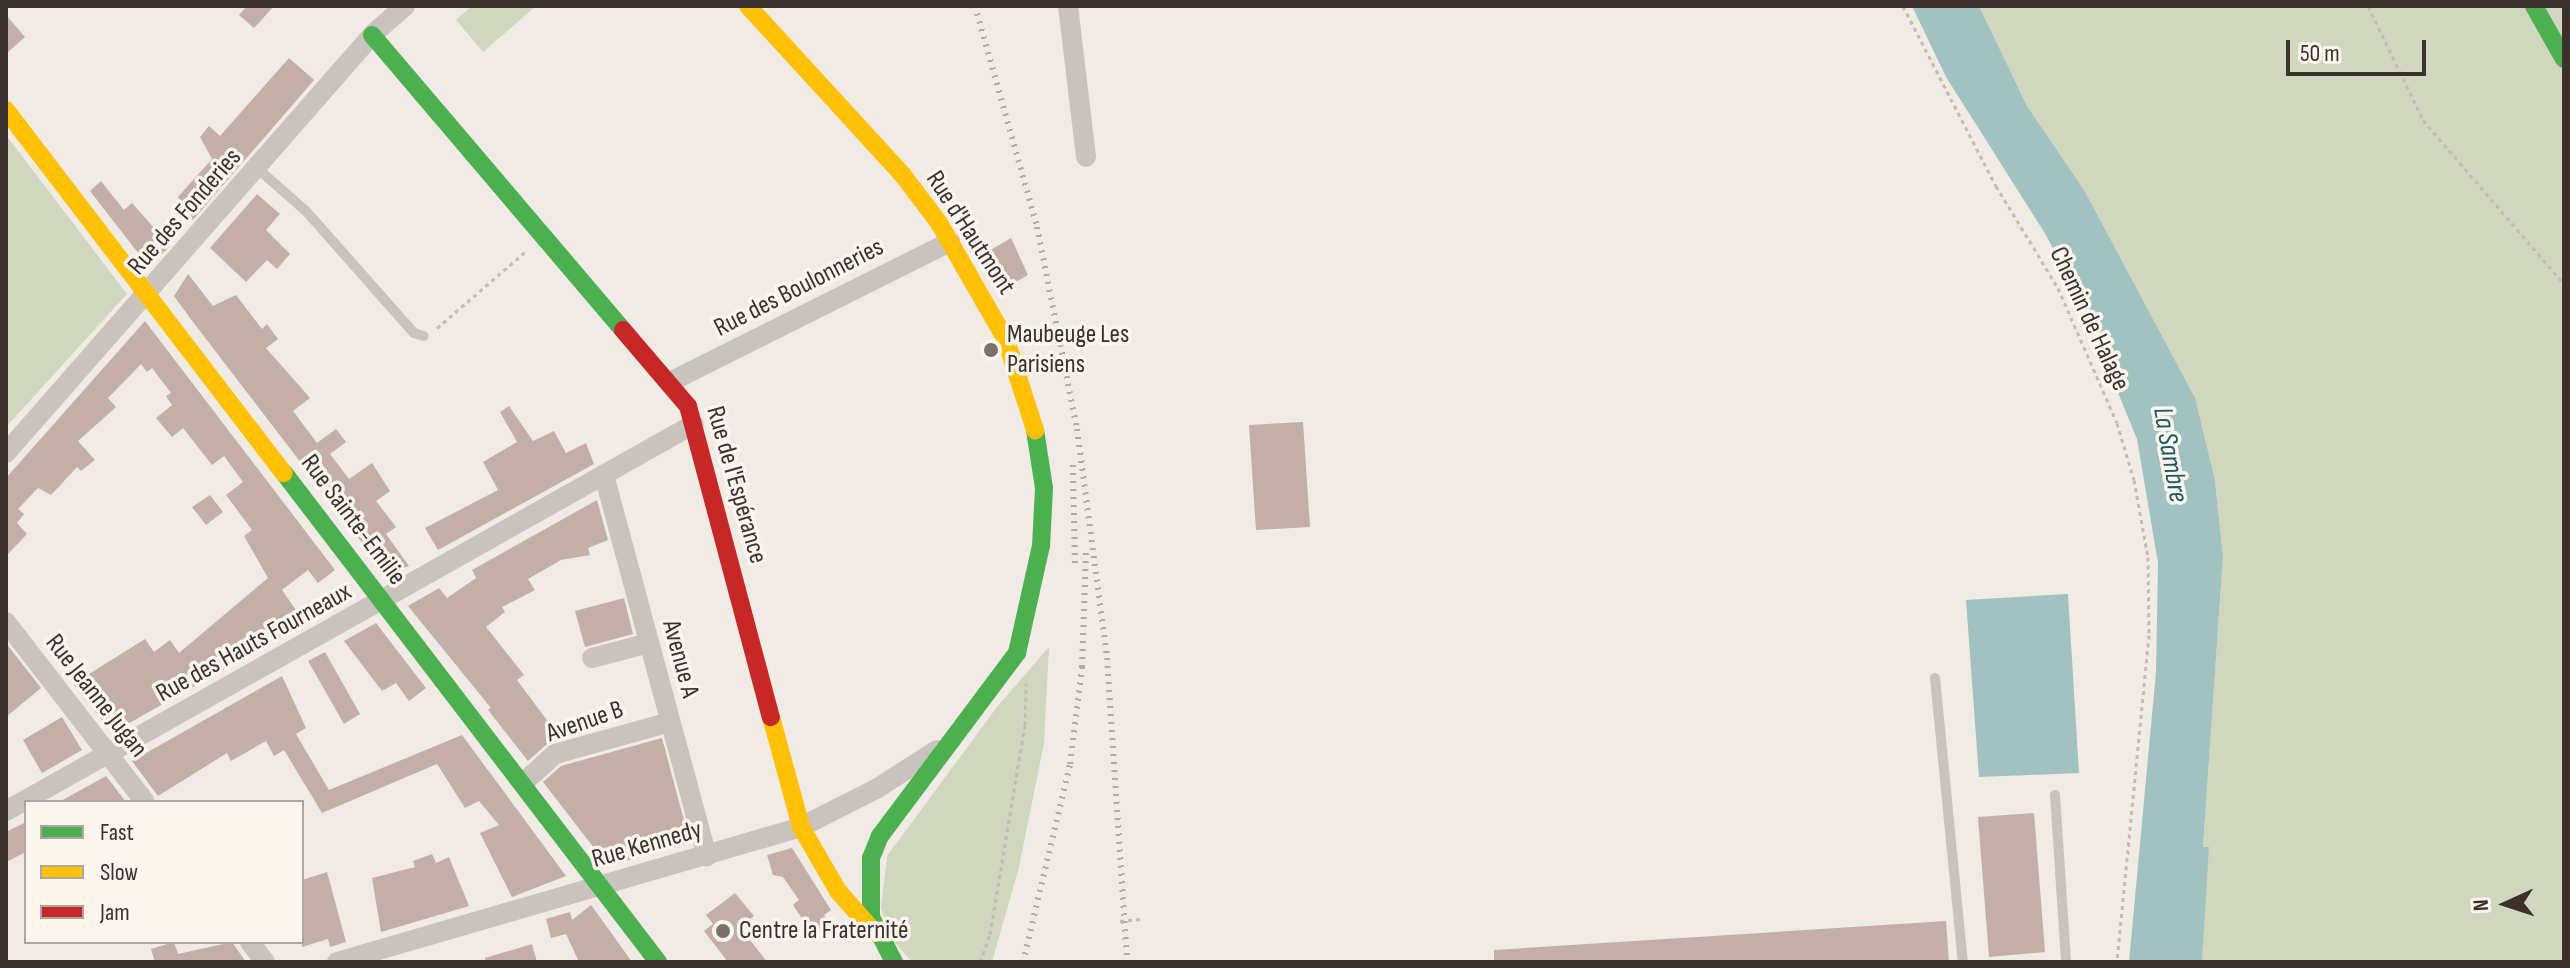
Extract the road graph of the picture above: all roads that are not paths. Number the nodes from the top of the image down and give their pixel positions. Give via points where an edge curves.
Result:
1 (405, 6) edge
2 (748, 6) edge
3 (1068, 6) edge
4 (2534, 6) edge
5 (372, 35) junction
6 (2564, 59) edge
7 (6, 110) edge
8 (1086, 157) dead end
9 (257, 168) junction
10 (950, 242) junction
11 (150, 293) junction
12 (424, 336) road end
13 (672, 381) junction
14 (694, 424) junction
15 (6, 453) edge
16 (604, 475) junction
17 (382, 601) junction
18 (6, 622) edge
19 (649, 643) junction
20 (592, 658) dead end
21 (1935, 678) dead end
22 (670, 722) junction
23 (955, 739) junction
24 (107, 755) junction
25 (523, 783) junction
26 (2055, 795) dead end
27 (26, 800) edge
28 (143, 800) edge
29 (24, 801) edge
30 (6, 811) edge
31 (801, 827) junction
32 (707, 856) junction
33 (601, 885) junction
34 (878, 936) junction
35 (252, 944) edge
36 (265, 962) edge
37 (337, 962) edge
38 (658, 962) edge
39 (894, 962) edge
40 (1963, 962) edge
41 (2066, 962) edge

1 - 5 street, Rue des Fonderies
2 - 10 street, Rue d'Hautmont via 902,174
3 - 8 street
4 - 6 street
5 - 9 street, Rue des Fonderies
5 - 13 street, Rue de l'Espérance
7 - 11 street, Rue Sainte-Emilie
9 - 11 street, Rue des Fonderies
9 - 12 lane via 306,211 414,333
10 - 13 street, Rue des Boulonneries
10 - 23 street, Rue d'Hautmont via 1006,340 1039,444 1042,533 1017,653
11 - 15 street, Rue des Fonderies
11 - 17 street, Rue Sainte-Emilie
13 - 14 street, Rue de l'Espérance
14 - 16 street, Rue des Hauts Fourneaux
14 - 31 street, Rue de l'Espérance
16 - 17 street, Rue des Hauts Fourneaux
16 - 19 street, Avenue A
17 - 24 street, Rue des Hauts Fourneaux
17 - 25 street, Rue Sainte-Emilie
18 - 24 street, Rue Jeanne Jugan
19 - 20 street
19 - 22 street, Avenue A
21 - 40 lane
22 - 25 street, Avenue B via 555,754
22 - 32 street, Avenue A
23 - 31 street, Rue Kennedy via 876,789
23 - 34 street, Rue d'Hautmont via 880,836 871,858 868,897
24 - 27 street, Rue des Hauts Fourneaux
24 - 28 street, Rue Jeanne Jugan
25 - 33 street, Rue Sainte-Emilie
26 - 41 lane
29 - 30 street, Rue des Hauts Fourneaux
31 - 32 street, Rue Kennedy
31 - 34 street, Rue de l'Espérance via 838,891
32 - 33 street, Rue Kennedy
33 - 37 street, Rue Kennedy
33 - 38 street, Rue Sainte-Emilie
34 - 39 street, Rue d'Hautmont
35 - 36 street

